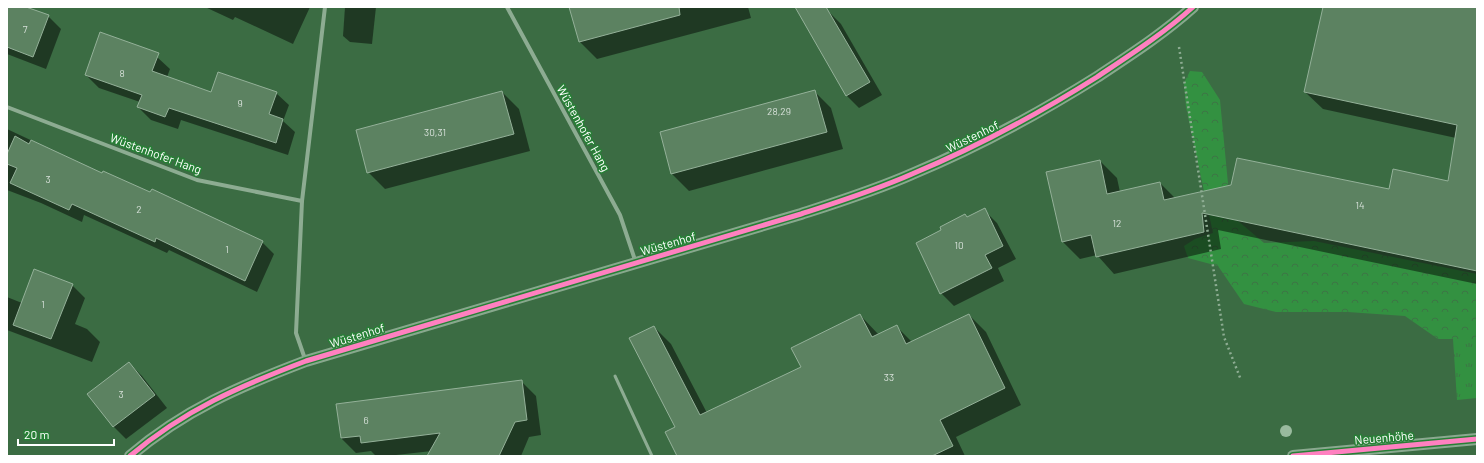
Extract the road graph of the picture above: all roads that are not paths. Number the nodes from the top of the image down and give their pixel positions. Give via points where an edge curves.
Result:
1 (325, 7) edge
2 (507, 7) edge
3 (1193, 7) edge
4 (7, 107) edge
5 (302, 201) junction
6 (636, 263) junction
7 (306, 361) junction
8 (615, 376) dead end
9 (1477, 439) edge
10 (130, 456) edge
11 (652, 456) edge
12 (1293, 456) edge

1 - 5 street
2 - 6 street, Wüstenhofer Hang via 620,215
3 - 6 main road, Wüstenhof via 1176,23 1134,53 1069,95 1013,127 949,158 837,202
4 - 5 street, Wüstenhofer Hang via 197,180
5 - 7 street via 296,333
6 - 7 main road, Wüstenhof
7 - 10 main road, Wüstenhof via 242,386 200,407
8 - 11 lane
9 - 12 main road, Neuenhöhe

